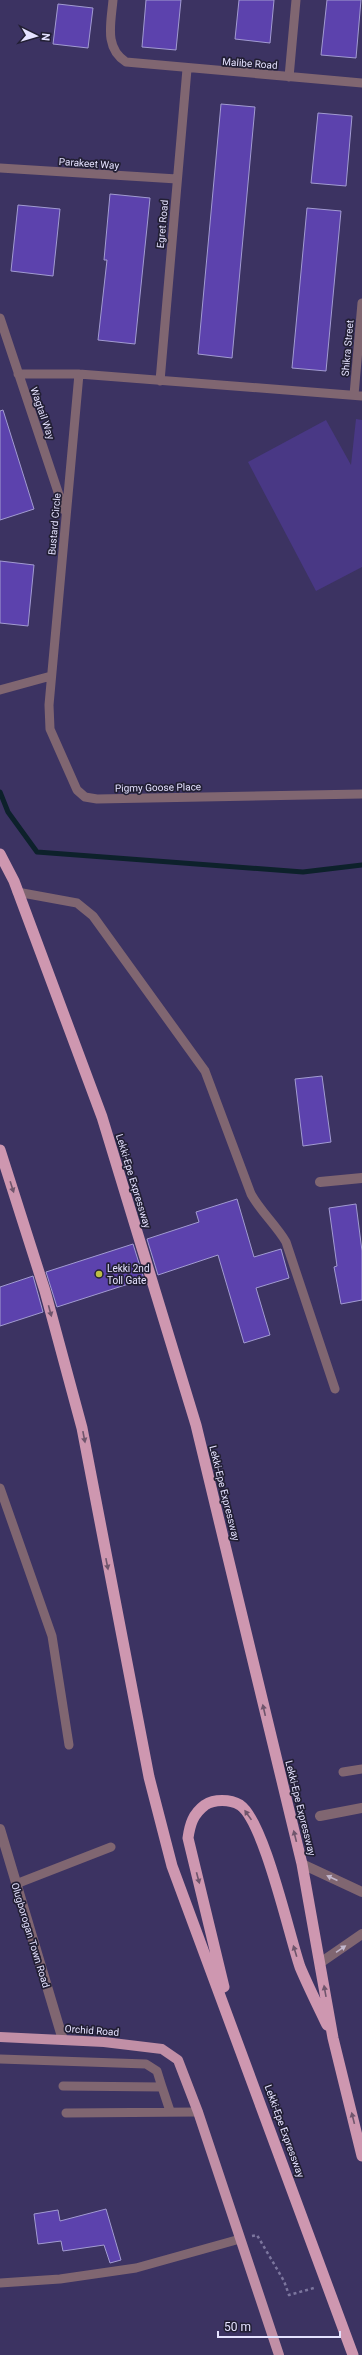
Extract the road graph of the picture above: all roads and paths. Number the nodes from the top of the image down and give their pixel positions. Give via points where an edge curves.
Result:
1 (113, 0) edge
2 (296, 0) edge
3 (187, 69) junction
4 (289, 77) junction
5 (362, 83) edge
6 (0, 168) edge
7 (177, 179) junction
8 (362, 303) edge
9 (0, 318) edge
10 (18, 374) junction
11 (80, 374) junction
12 (160, 381) junction
13 (358, 396) edge
14 (66, 515) junction
15 (51, 676) junction
16 (0, 690) edge
17 (362, 794) edge
18 (0, 854) edge
19 (17, 892) junction
20 (0, 1150) edge
21 (362, 1178) edge
22 (320, 1182) dead end
23 (335, 1389) dead end
24 (0, 1488) edge
25 (69, 1745) dead end
26 (362, 1770) edge
27 (343, 1772) dead end
28 (362, 1808) edge
29 (320, 1816) dead end
30 (0, 1829) edge
31 (111, 1847) dead end
32 (302, 1864) junction
33 (16, 1884) junction
34 (362, 1892) edge
35 (362, 1934) edge
36 (320, 1963) junction
37 (235, 2032) junction
38 (0, 2037) edge
39 (333, 2038) junction
40 (63, 2040) junction
41 (0, 2059) edge
42 (63, 2086) dead end
43 (162, 2086) junction
44 (170, 2111) junction
45 (198, 2112) junction
46 (66, 2113) dead end
47 (362, 2156) edge
48 (240, 2239) junction
49 (0, 2283) edge
50 (328, 2284) junction
51 (279, 2355) edge
52 (353, 2355) edge

1 - 3 lane, Malibe Road via 110,37 117,56 126,62
2 - 4 lane
3 - 4 lane, Malibe Road
3 - 7 lane, Egret Road
4 - 5 lane, Malibe Road
6 - 7 lane, Parakeet Way
7 - 12 lane, Egret Road
8 - 13 lane, Shikra Street
9 - 10 lane, Wagtail Way
10 - 11 lane
10 - 14 lane, Wagtail Way
11 - 12 lane
11 - 14 lane, Bustard Circle
12 - 13 lane
14 - 15 lane, Bustard Circle
15 - 16 lane
15 - 17 lane, Pigmy Goose Place via 50,729 77,790 85,797 97,799
18 - 19 highway, Lekki-Epe Expressway
19 - 23 lane via 78,903 93,916 205,1071 251,1194 286,1242
32 -> 19 highway, Lekki-Epe Expressway via 196,1425 102,1117
20 -> 37 highway, Lekki-Epe Expressway via 45,1291 82,1428 149,1777 172,1866
21 - 22 street
24 - 25 lane via 52,1636
26 - 27 lane
28 - 29 street
30 - 33 street, Olugborogan Town Road
31 - 33 lane
34 -> 32 street
32 - 36 highway, Lekki-Epe Expressway
33 - 40 street, Olugborogan Town Road
36 -> 35 street
39 -> 36 highway, Lekki-Epe Expressway
39 -> 37 highway via 301,1967 255,1827 240,1805 226,1801 211,1801 198,1810 190,1823 188,1838
37 - 50 highway, Lekki-Epe Expressway
38 - 40 main road, Orchid Road
47 -> 39 highway, Lekki-Epe Expressway
40 - 45 main road, Orchid Road via 162,2049 178,2060
41 - 43 lane via 146,2064 158,2071
42 - 43 lane
43 - 44 lane
44 - 45 lane
44 - 46 lane
45 - 48 main road
48 - 49 lane via 136,2268 60,2279
48 - 50 path via 257,2236 284,2280 289,2295
48 - 51 main road
50 - 52 highway, Lekki-Epe Expressway

